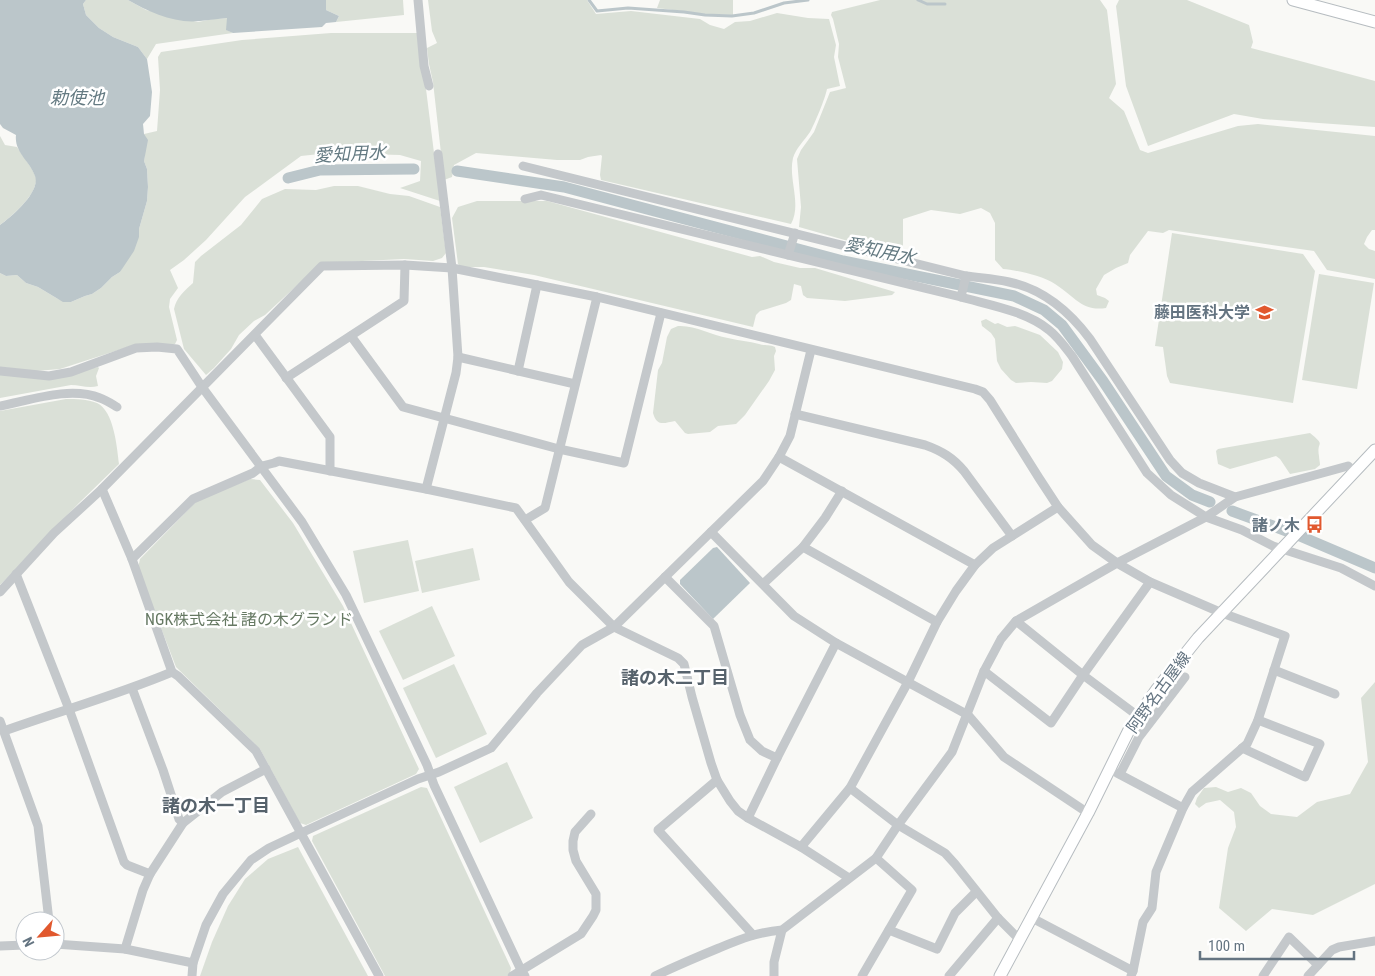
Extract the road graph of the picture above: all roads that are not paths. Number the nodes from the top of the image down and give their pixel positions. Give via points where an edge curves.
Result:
1 (418, 0) edge
2 (1292, 0) edge
3 (1375, 22) edge
4 (429, 86) dead end
5 (438, 154) dead end
6 (524, 166) dead end
7 (525, 199) dead end
8 (794, 234) junction
9 (789, 253) junction
10 (406, 265) junction
11 (452, 268) junction
12 (966, 277) junction
13 (537, 285) junction
14 (961, 296) junction
15 (597, 297) junction
16 (661, 313) junction
17 (254, 335) junction
18 (351, 336) junction
19 (811, 350) junction
20 (458, 357) junction
21 (0, 371) edge
22 (518, 371) junction
23 (286, 378) junction
24 (575, 384) junction
25 (202, 387) junction
26 (0, 406) edge
27 (118, 407) dead end
28 (795, 414) junction
29 (444, 418) junction
30 (559, 449) junction
31 (1375, 450) edge
32 (779, 457) junction
33 (262, 466) junction
34 (330, 471) junction
35 (1355, 472) junction
36 (102, 489) junction
37 (426, 489) junction
38 (842, 491) junction
39 (1235, 497) junction
40 (1058, 506) junction
41 (1206, 517) junction
42 (525, 520) junction
43 (711, 532) junction
44 (1012, 536) junction
45 (803, 547) junction
46 (1284, 547) junction
47 (132, 559) junction
48 (1117, 563) junction
49 (975, 565) junction
50 (16, 574) junction
51 (665, 577) junction
52 (1150, 582) junction
53 (763, 584) junction
54 (1375, 586) edge
55 (0, 592) edge
56 (1222, 613) junction
57 (1016, 620) junction
58 (938, 622) junction
59 (614, 627) junction
60 (836, 643) junction
61 (1274, 670) junction
62 (984, 671) junction
63 (172, 672) junction
64 (1083, 675) junction
65 (1185, 677) dead end
66 (908, 682) junction
67 (132, 688) junction
68 (1335, 694) dead end
69 (69, 709) junction
70 (968, 715) junction
71 (1138, 716) junction
72 (1258, 720) junction
73 (0, 721) edge
74 (4, 732) junction
75 (1242, 748) junction
76 (777, 758) junction
77 (266, 769) junction
78 (1115, 772) junction
79 (430, 774) junction
80 (717, 780) junction
81 (850, 788) junction
82 (1183, 808) junction
83 (1088, 813) junction
84 (591, 814) dead end
85 (748, 818) junction
86 (183, 824) junction
87 (898, 825) junction
88 (301, 833) junction
89 (801, 847) junction
90 (876, 858) junction
91 (150, 874) junction
92 (849, 878) junction
93 (976, 892) junction
94 (47, 911) edge
95 (998, 918) junction
96 (1032, 918) junction
97 (782, 930) junction
98 (889, 930) junction
99 (753, 935) junction
100 (1020, 940) junction
101 (1375, 941) edge
102 (15, 945) edge
103 (65, 945) edge
104 (0, 946) edge
105 (125, 949) junction
106 (193, 963) junction
107 (1318, 965) junction
108 (523, 973) edge
109 (1132, 974) edge
110 (192, 976) edge
111 (379, 976) edge
112 (512, 976) edge
113 (655, 976) edge
114 (774, 976) edge
115 (862, 976) edge
116 (949, 976) edge
117 (1000, 976) edge
118 (1262, 976) edge
119 (1308, 976) edge

1 - 4 street
2 - 3 main road
5 - 11 street
6 - 8 street
7 - 9 street via 541,195
8 - 9 street
8 - 12 street
9 - 14 street
10 - 11 street
10 - 17 street via 322,266
10 - 18 street via 404,301
11 - 13 street
11 - 20 street
12 - 14 street
12 - 39 street via 1009,282 1052,300 1077,322 1090,339 1170,460 1182,473
13 - 15 street
13 - 22 street
14 - 41 street via 1026,316 1048,329 1072,356 1147,473 1171,495
15 - 16 street
15 - 24 street
16 - 19 street
16 - 30 street via 624,462
17 - 23 street
17 - 25 street
18 - 23 street
18 - 29 street via 403,407
19 - 28 street
19 - 40 street via 983,392
20 - 22 street
20 - 29 street
21 - 25 street via 49,376 71,372 136,348 157,347 177,349
22 - 24 street
23 - 34 street via 330,437
24 - 30 street
25 - 33 street
25 - 36 street
26 - 27 street via 63,393 83,393
28 - 32 street via 790,436
28 - 44 street via 940,450 960,466
29 - 30 street
29 - 37 street
30 - 42 street via 545,508
31 - 35 main road, 阿野名古屋線
32 - 38 street
32 - 43 street via 763,481
33 - 34 street via 279,461
33 - 47 street via 193,499
33 - 79 street via 302,522 346,595
34 - 37 street
35 - 39 street via 1348,466
35 - 46 main road, 阿野名古屋線
36 - 47 street
36 - 50 street
37 - 42 street via 516,508
38 - 45 street
38 - 49 street
39 - 41 street
40 - 44 street
40 - 48 street via 1092,545
41 - 46 street
41 - 48 street
42 - 59 street via 569,582
43 - 51 street
43 - 53 street
44 - 49 street
45 - 53 street
45 - 58 street
46 - 54 street via 1341,568
46 - 56 main road, 阿野名古屋線
47 - 63 street
48 - 52 street
48 - 57 street
49 - 58 street
50 - 55 street
50 - 69 street
51 - 59 street
51 - 76 street via 714,626 750,740
52 - 56 street
52 - 64 street
53 - 60 street via 794,616
56 - 61 street via 1285,636
56 - 71 main road, 阿野名古屋線 via 1169,673
57 - 62 street via 1000,639
57 - 64 street
58 - 66 street
59 - 79 street via 582,645 491,748
59 - 80 street via 678,658 684,664
60 - 66 street
60 - 76 street
61 - 68 street
61 - 72 street
62 - 64 street via 1051,723
62 - 70 street
63 - 67 street
63 - 77 street via 256,751
64 - 71 street
65 - 78 street
66 - 70 street
66 - 81 street
67 - 69 street
67 - 86 street
69 - 74 street
69 - 91 street via 124,862
70 - 83 street via 1004,756
70 - 87 street via 952,752
71 - 78 main road, 阿野名古屋線 via 1130,728
72 - 75 street
72 - 75 street via 1320,744 1305,777
73 - 74 street
74 - 94 street via 38,826
75 - 82 street via 1192,792
76 - 85 street
77 - 86 street via 222,792
77 - 88 street
78 - 82 street
78 - 83 main road, 阿野名古屋線
79 - 88 street
79 - 108 street
80 - 85 street via 730,802
80 - 99 street via 658,830
81 - 87 street
81 - 89 street
82 - 109 street via 1156,872 1152,908 1143,922
83 - 96 main road, 阿野名古屋線
84 - 108 street via 575,832 573,850 596,894 594,916 580,934
85 - 89 street
86 - 91 street
87 - 90 street
87 - 93 street via 945,853
88 - 106 street via 251,860 223,894 206,925
88 - 111 street
89 - 92 street
90 - 92 street
90 - 98 street via 912,890
91 - 105 street
92 - 97 street
93 - 95 street
93 - 98 street via 955,913 937,949
95 - 100 street
95 - 116 street
96 - 100 main road, 阿野名古屋線
96 - 109 street
97 - 99 street
97 - 114 street
98 - 115 street
99 - 113 street
100 - 117 main road, 阿野名古屋線
101 - 107 street via 1339,947
102 - 104 street
103 - 105 street
105 - 106 street
106 - 110 street
107 - 118 street via 1289,937
107 - 119 street
108 - 112 street

